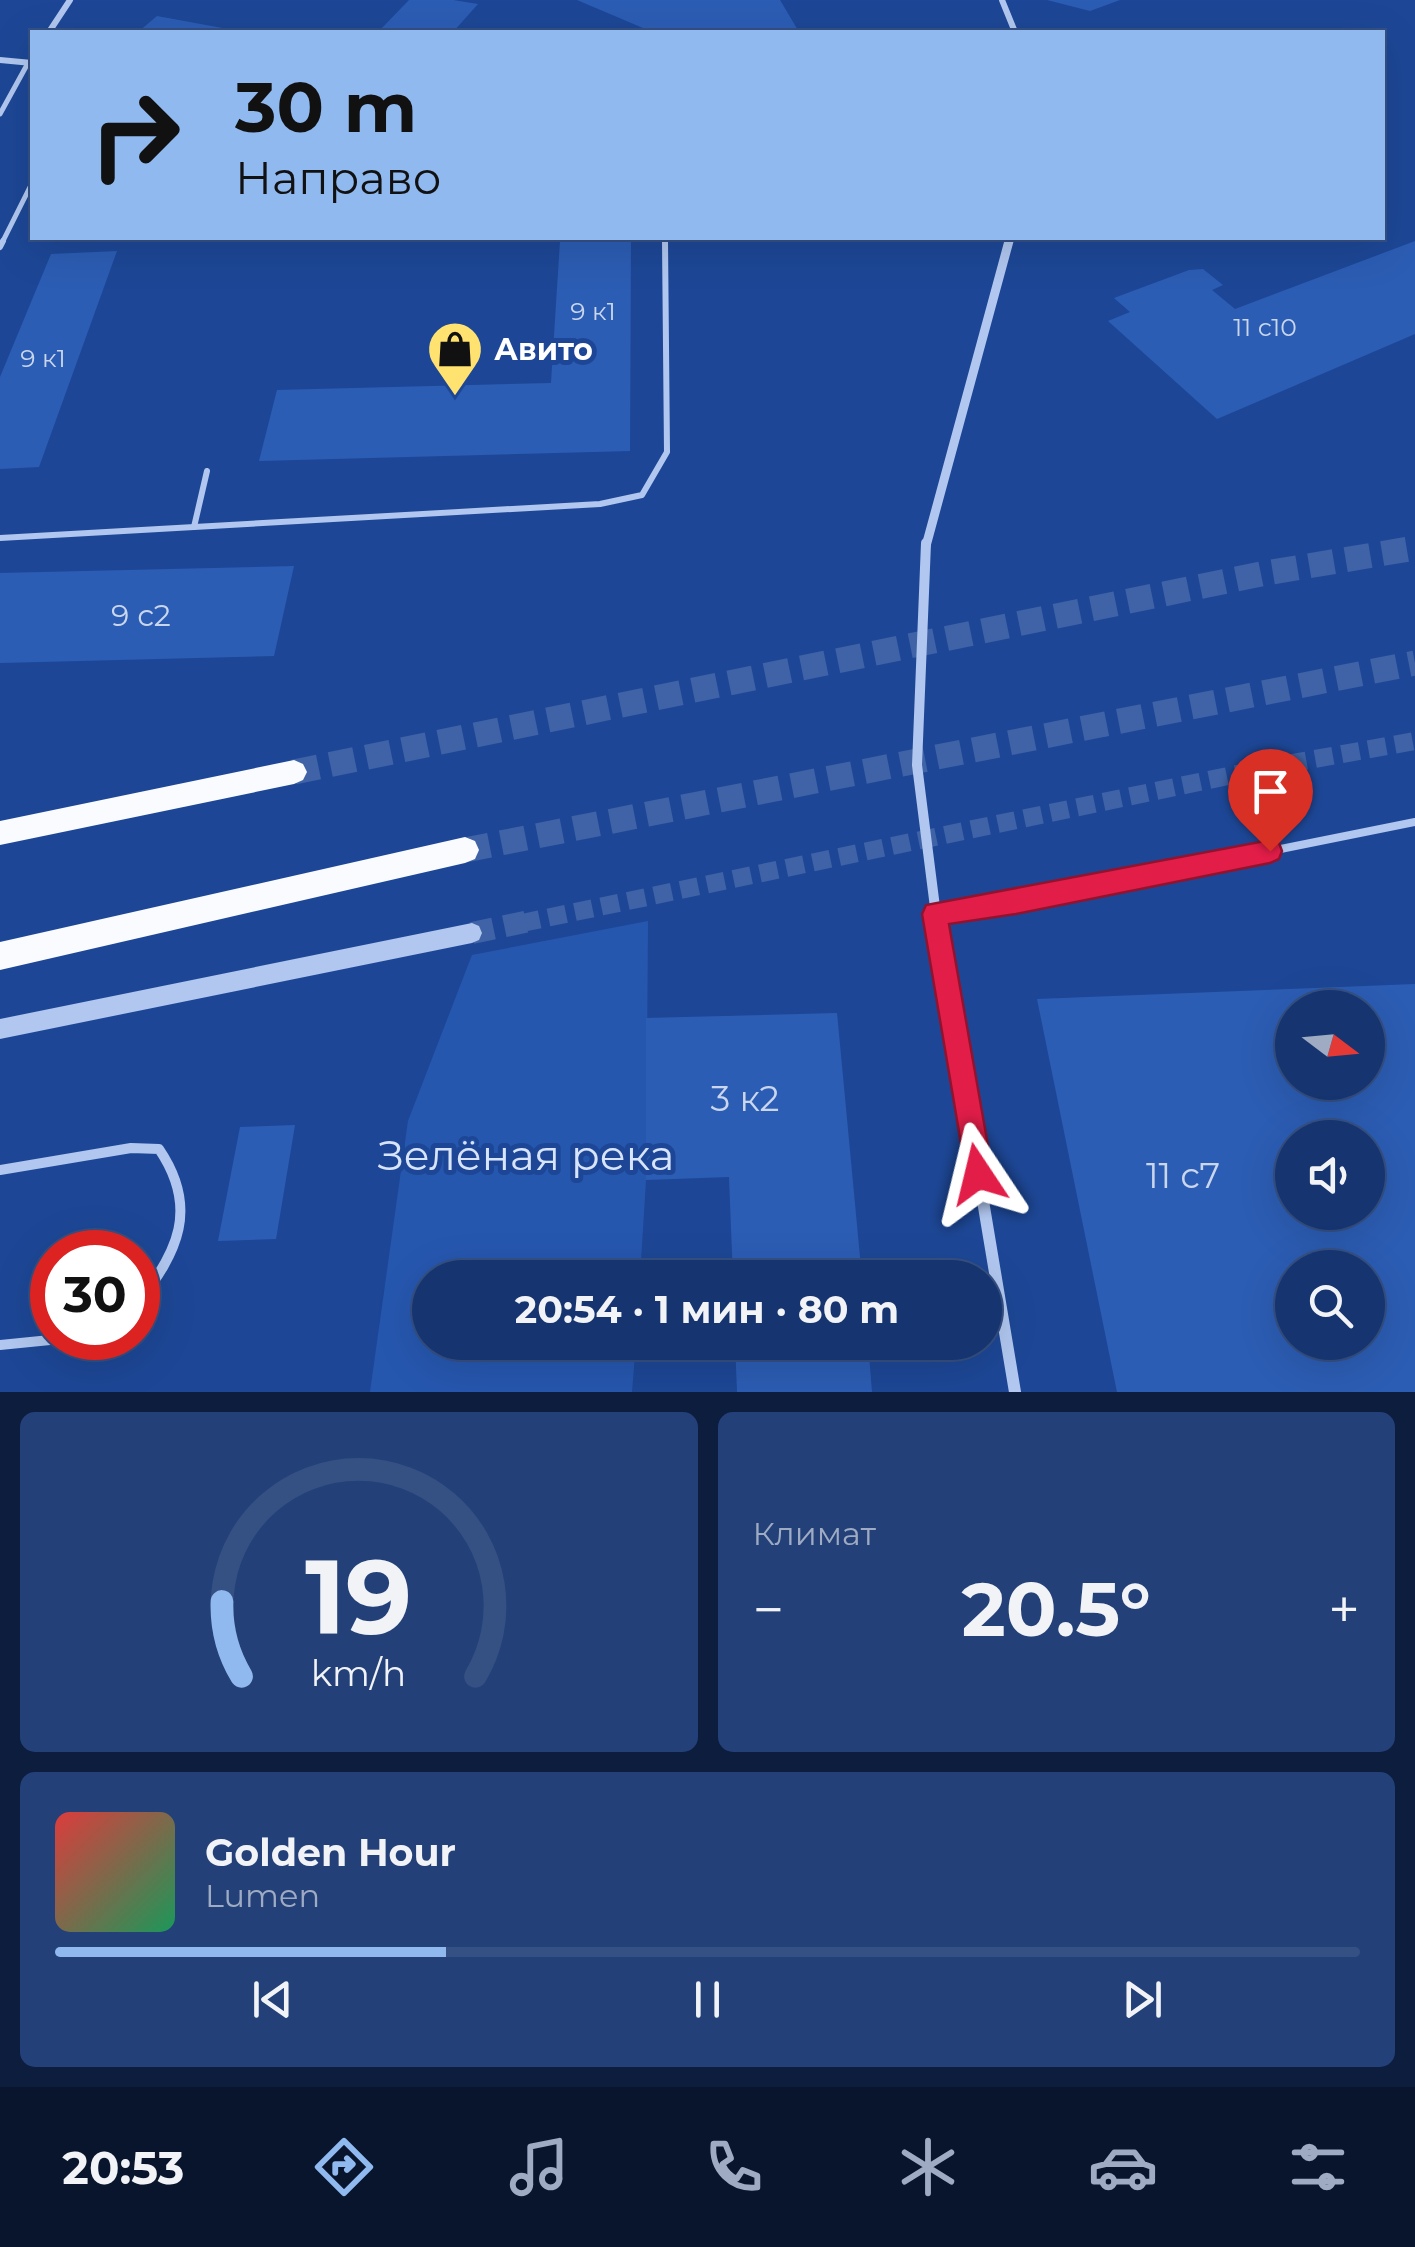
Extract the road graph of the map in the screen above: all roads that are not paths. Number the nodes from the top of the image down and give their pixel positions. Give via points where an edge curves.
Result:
1 (70, 0) edge
2 (1002, 0) edge
3 (49, 30) edge
4 (1014, 30) edge
5 (0, 60) edge
6 (30, 61) edge
7 (30, 63) edge
8 (0, 114) edge
9 (30, 187) edge
10 (30, 210) edge
11 (18, 211) junction
12 (665, 240) edge
13 (1009, 240) edge
14 (0, 248) edge
15 (208, 471) dead end
16 (194, 527) junction
17 (0, 538) edge
18 (294, 772) tunnel mouth
19 (1415, 822) edge
20 (0, 833) edge
21 (464, 850) tunnel mouth
22 (935, 914) junction
23 (472, 933) tunnel mouth
24 (0, 956) edge
25 (0, 1029) edge
26 (0, 1170) edge
27 (160, 1276) edge
28 (30, 1342) edge
29 (0, 1345) edge
30 (1015, 1392) edge

1 - 3 street
2 - 4 street
5 - 6 street
7 - 8 lane
9 - 11 lane
10 - 11 lane
11 - 14 lane
12 - 16 lane via 667,452 642,495 600,504
13 - 22 street via 927,530 917,765
15 - 16 lane
16 - 17 lane
18 - 20 main road
19 - 22 lane
21 - 24 main road
22 - 30 street
23 - 25 street
26 - 27 lane via 160,1149 178,1178 183,1218
28 - 29 lane

